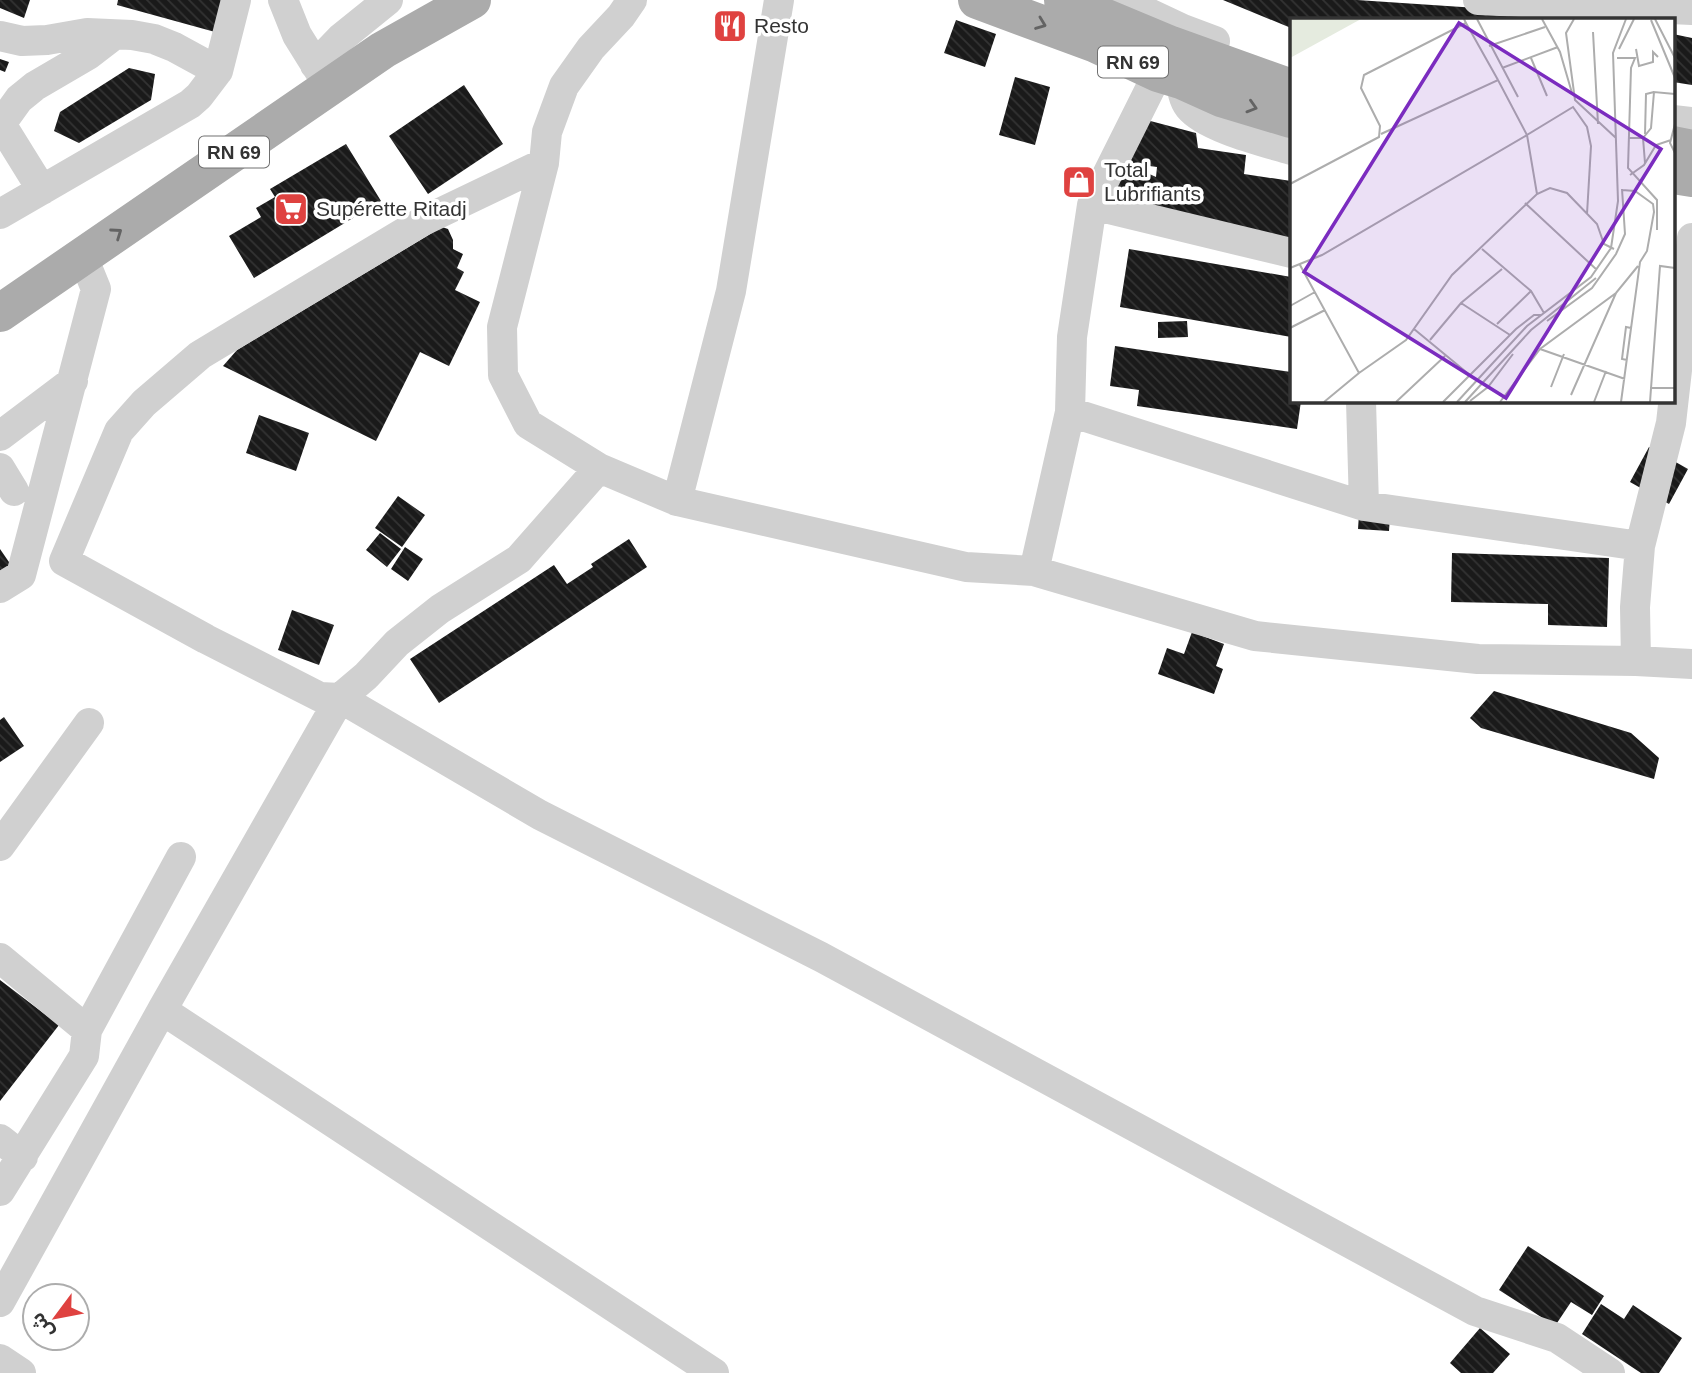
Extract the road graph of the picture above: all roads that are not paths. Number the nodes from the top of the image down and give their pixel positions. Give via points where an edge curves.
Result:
1 (236, 0) edge
2 (284, 0) edge
3 (388, 0) edge
4 (421, 0) edge
5 (472, 0) edge
6 (632, 0) edge
7 (779, 0) edge
8 (977, 0) edge
9 (1063, 0) edge
10 (1121, 0) edge
11 (1487, 0) edge
12 (1692, 10) edge
13 (114, 35) junction
14 (0, 36) edge
15 (1290, 68) edge
16 (218, 71) junction
17 (322, 76) junction
18 (1170, 77) junction
19 (1290, 88) edge
20 (1290, 118) edge
21 (1674, 120) edge
22 (1692, 122) edge
23 (1, 124) edge
24 (1674, 145) edge
25 (1692, 149) edge
26 (1290, 150) edge
27 (544, 163) junction
28 (1674, 175) edge
29 (1692, 178) edge
30 (41, 190) junction
31 (1092, 205) junction
32 (0, 214) edge
33 (1674, 230) edge
34 (1692, 236) edge
35 (1290, 253) edge
36 (83, 257) junction
37 (0, 281) edge
38 (0, 313) edge
39 (73, 381) junction
40 (1361, 402) edge
41 (1070, 412) junction
42 (1682, 425) edge
43 (0, 436) edge
44 (598, 468) junction
45 (677, 501) junction
46 (1364, 506) junction
47 (1640, 546) junction
48 (1034, 571) junction
49 (10, 582) edge
50 (0, 603) edge
51 (1636, 661) junction
52 (1692, 664) edge
53 (340, 698) junction
54 (89, 723) dead end
55 (0, 846) edge
56 (181, 857) dead end
57 (0, 958) edge
58 (162, 1010) junction
59 (87, 1030) junction
60 (11, 1148) edge
61 (0, 1191) edge
62 (0, 1302) edge
63 (0, 1359) edge
64 (21, 1373) edge
65 (714, 1373) edge
66 (1609, 1373) edge

1 - 16 street
2 - 17 street via 297,35
3 - 17 street via 341,38
4 - 17 main road
5 - 17 main road, RN 69 via 383,50
6 - 27 street via 565,86 547,132
7 - 45 street via 731,291
8 -> 18 main road, RN 69
9 - 19 main road
10 - 15 street via 1183,29
11 - 12 street
13 - 14 street via 87,33 22,41
13 - 16 street via 155,39
13 - 23 street via 35,86
16 - 30 street via 190,104
36 -> 17 main road, RN 69
17 - 37 main road
18 -> 20 main road, RN 69
18 - 26 street via 1198,115
18 - 31 street
21 - 22 street
23 - 30 street
24 - 25 main road
27 - 44 street via 502,327 503,375 528,424
27 - 53 street via 422,221 200,355 119,431 64,561 320,697
28 - 29 main road
30 - 32 street
31 - 35 street
31 - 41 street via 1072,337
33 - 34 street
34 - 42 street
36 - 38 main road, RN 69
36 - 39 street via 96,289
39 - 43 street
39 - 49 street
40 - 46 street
41 - 46 street
41 - 48 street
42 - 47 street
44 - 45 street
44 - 53 street via 519,559 397,643
45 - 48 street via 966,567
46 - 47 street
47 - 51 street
48 - 51 street via 1255,636 1478,659
49 - 50 street
51 - 52 street
53 - 58 street
53 - 66 street via 540,815 821,957 1475,1311 1557,1338
54 - 55 street
56 - 59 street
57 - 59 street
58 - 62 street
58 - 65 street
59 - 60 street via 84,1056
60 - 61 street
63 - 64 street

